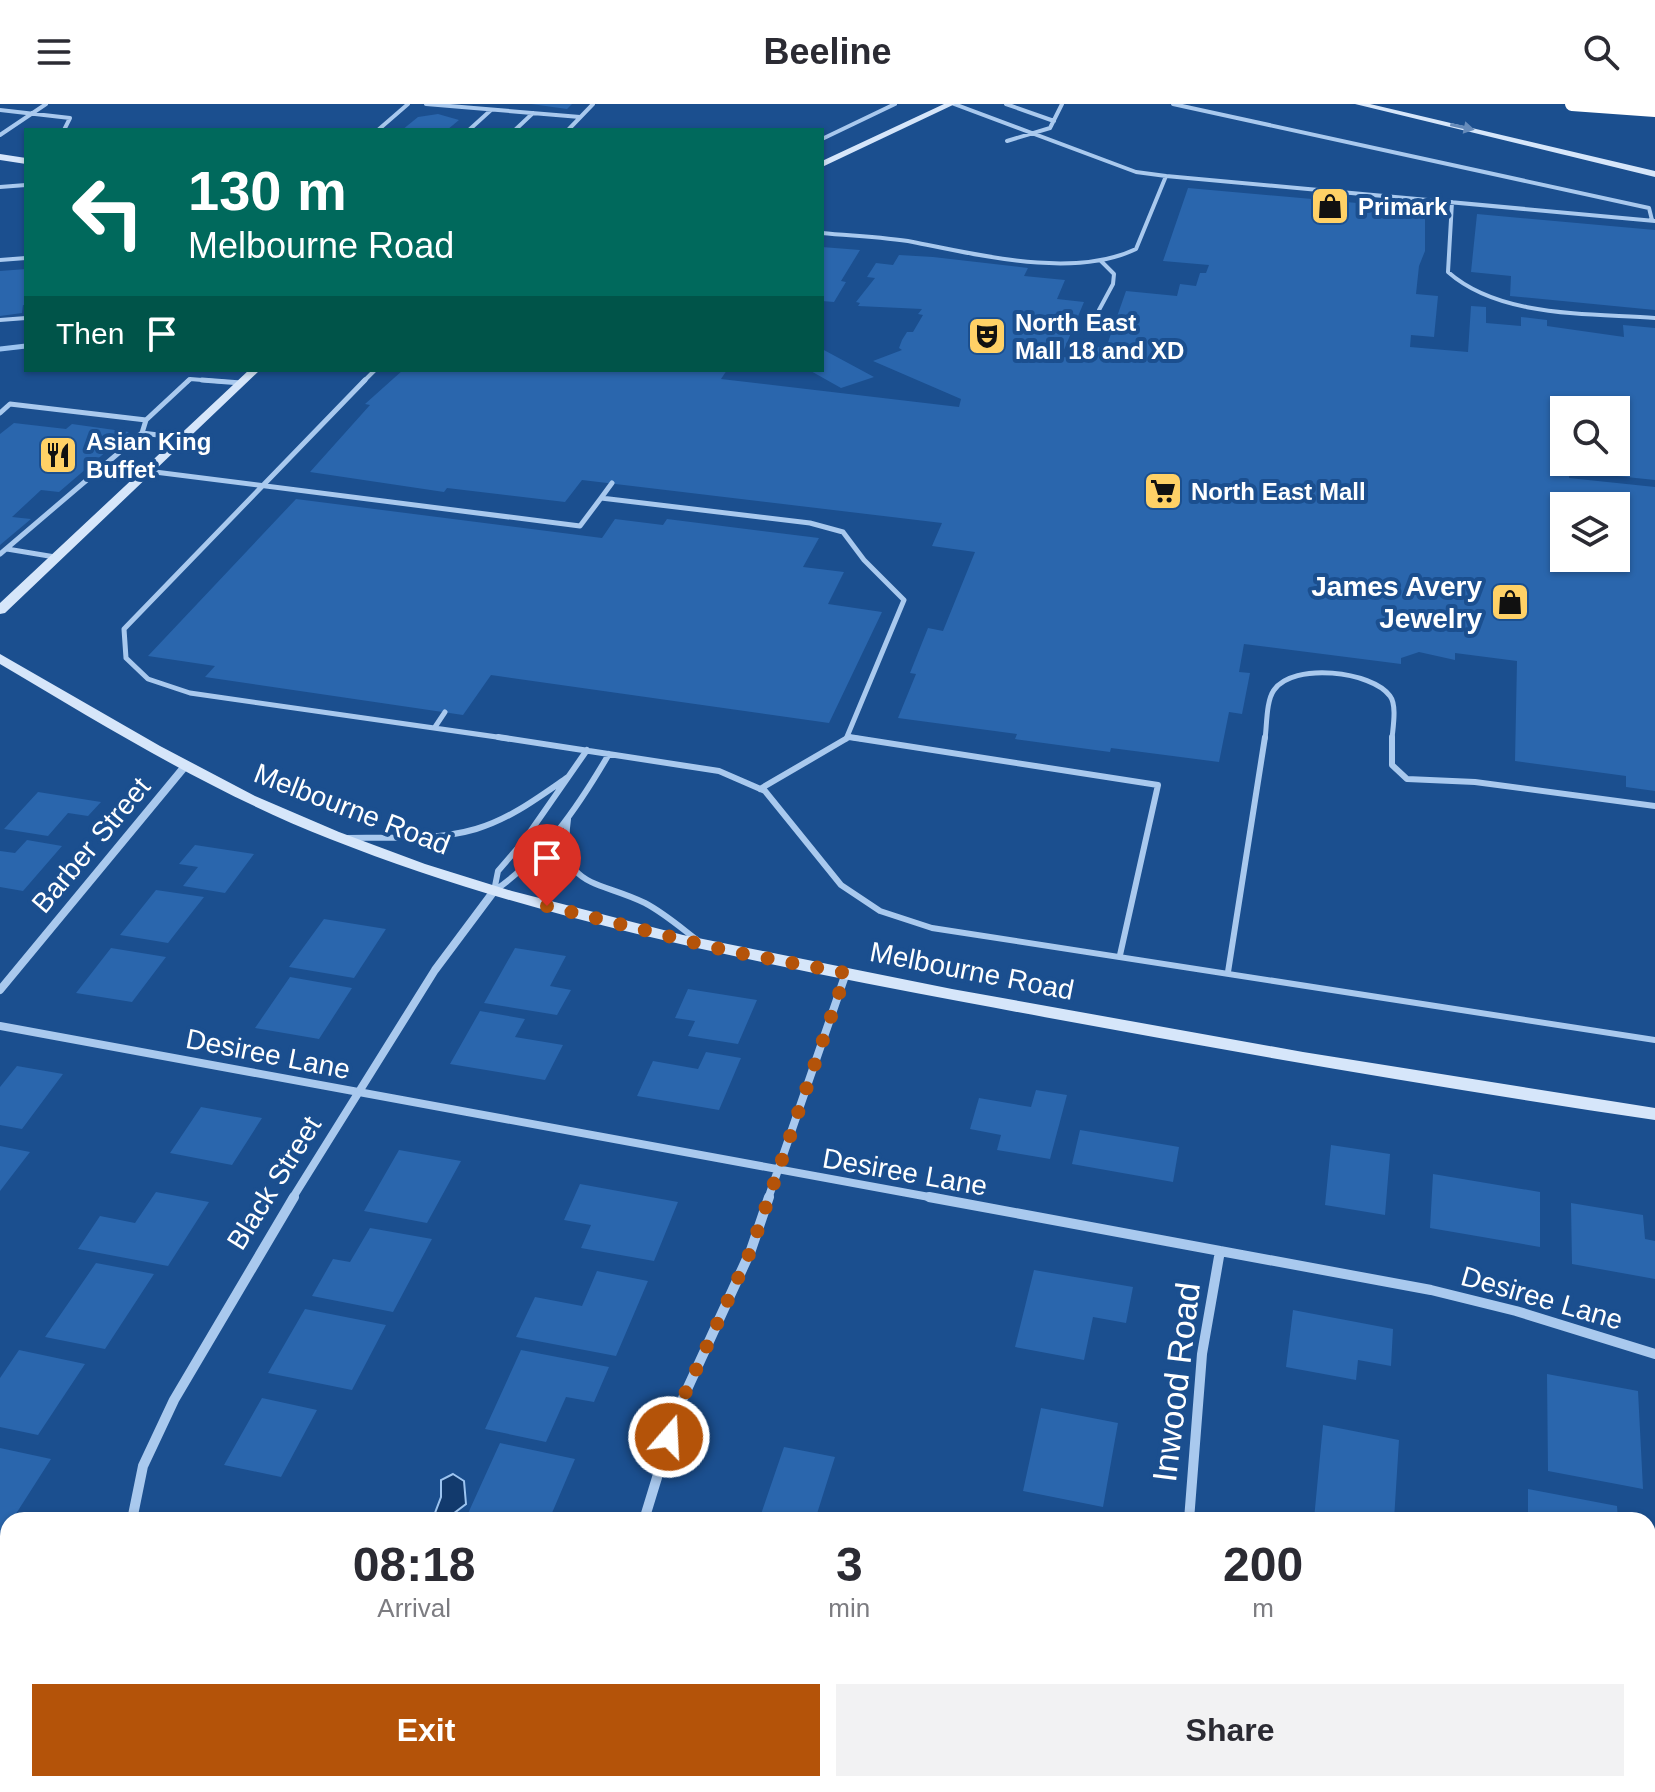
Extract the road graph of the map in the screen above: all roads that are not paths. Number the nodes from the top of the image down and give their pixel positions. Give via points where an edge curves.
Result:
1 (46, 104) edge
2 (408, 104) edge
3 (426, 104) edge
4 (593, 104) edge
5 (895, 104) edge
6 (952, 104) edge
7 (1006, 104) edge
8 (1062, 104) edge
9 (1173, 104) edge
10 (1359, 104) edge
11 (1572, 104) edge
12 (0, 110) edge
13 (491, 110) junction
14 (1655, 110) edge
15 (35, 111) junction
16 (533, 113) junction
17 (580, 117) junction
18 (1054, 121) junction
19 (65, 128) edge
20 (380, 128) edge
21 (471, 128) edge
22 (517, 128) edge
23 (570, 128) edge
24 (1033, 134) junction
25 (0, 135) edge
26 (824, 138) edge
27 (1007, 141) dead end
28 (0, 157) edge
29 (24, 161) edge
30 (824, 163) edge
31 (1655, 174) edge
32 (1166, 176) junction
33 (24, 185) edge
34 (0, 187) edge
35 (1452, 202) junction
36 (1653, 220) edge
37 (824, 233) edge
38 (24, 258) edge
39 (0, 260) edge
40 (1101, 261) junction
41 (1099, 310) dead end
42 (24, 318) edge
43 (1655, 318) edge
44 (0, 320) edge
45 (253, 372) edge
46 (373, 372) edge
47 (241, 383) junction
48 (0, 413) edge
49 (146, 420) junction
50 (142, 433) junction
51 (182, 438) junction
52 (147, 471) junction
53 (612, 483) dead end
54 (264, 485) junction
55 (601, 498) junction
56 (580, 526) junction
57 (574, 534) dead end
58 (7, 549) junction
59 (0, 554) edge
60 (56, 557) junction
61 (0, 610) edge
62 (0, 658) edge
63 (445, 712) dead end
64 (435, 727) junction
65 (849, 737) junction
66 (587, 750) junction
67 (609, 754) junction
68 (186, 765) junction
69 (568, 777) junction
70 (760, 789) junction
71 (1655, 806) edge
72 (568, 819) junction
73 (345, 838) junction
74 (494, 891) junction
75 (707, 946) junction
76 (1120, 955) junction
77 (1228, 972) junction
78 (846, 973) junction
79 (0, 990) edge
80 (0, 1026) edge
81 (1655, 1040) edge
82 (358, 1094) junction
83 (1655, 1114) edge
84 (779, 1171) junction
85 (1220, 1251) junction
86 (1655, 1354) edge
87 (134, 1512) edge
88 (646, 1512) edge
89 (1190, 1512) edge

1 - 15 lane
2 - 20 lane
3 - 13 lane
4 - 17 lane
5 - 26 lane
6 - 24 lane
6 - 30 main road
7 - 18 lane
8 - 18 lane
9 - 36 lane via 1649,208
10 -> 31 main road
11 - 14 highway, bridge
12 - 15 lane
13 - 16 lane
13 - 21 lane
15 - 19 lane via 70,118
15 - 25 lane
16 - 17 lane
16 - 22 lane
17 - 23 lane
18 - 24 lane
24 - 27 lane
24 - 32 lane via 1136,172
28 - 29 main road
32 - 35 lane
32 - 40 lane via 1136,249
33 - 34 lane
35 - 36 lane
35 - 43 lane via 1448,272 1467,287 1507,303
37 - 40 lane via 970,254
38 - 39 lane
40 - 41 lane via 1114,274
42 - 44 lane
45 - 47 main road
46 - 54 lane
47 - 49 lane via 190,379
47 - 51 main road
48 - 49 lane via 10,404
49 - 50 lane
50 - 51 lane
50 - 58 lane
51 - 52 main road
52 - 54 lane
52 - 60 main road
53 - 55 lane
54 - 56 lane
54 - 64 lane via 124,629 126,659 147,679 180,689
55 - 56 lane
55 - 65 lane via 810,523 843,532 904,600
56 - 57 lane
58 - 59 lane
58 - 60 lane
60 - 61 main road
62 - 68 main road, Melbourne Road
63 - 64 lane
64 - 66 lane
65 - 70 lane
65 - 76 lane via 1158,785
66 - 67 lane
66 - 69 lane
67 - 70 lane via 719,771
67 - 72 lane
68 - 73 main road, Melbourne Road via 250,799
68 - 79 street, Barber Street
69 - 73 lane via 476,829
69 - 74 lane via 498,871
70 - 76 lane via 841,885 880,911 965,935
71 - 77 lane via 1489,783 1407,779 1392,765 1390,690 1378,682 1300,673 1272,692
72 - 74 lane via 519,876
72 - 75 lane via 564,853 580,880 643,902
73 - 74 main road, Melbourne Road
74 - 75 main road, Melbourne Road
74 - 82 street, Black Street via 435,970
75 - 78 main road, Melbourne Road
76 - 77 lane
77 - 81 lane
78 - 83 main road, Melbourne Road
78 - 84 street
80 - 82 street, Desiree Lane
82 - 84 street, Desiree Lane
82 - 87 street, Black Street via 174,1400 143,1466
84 - 85 street, Desiree Lane
84 - 88 street via 751,1250 678,1409
85 - 86 street, Desiree Lane via 1431,1290
85 - 89 street, Inwood Road via 1202,1354

